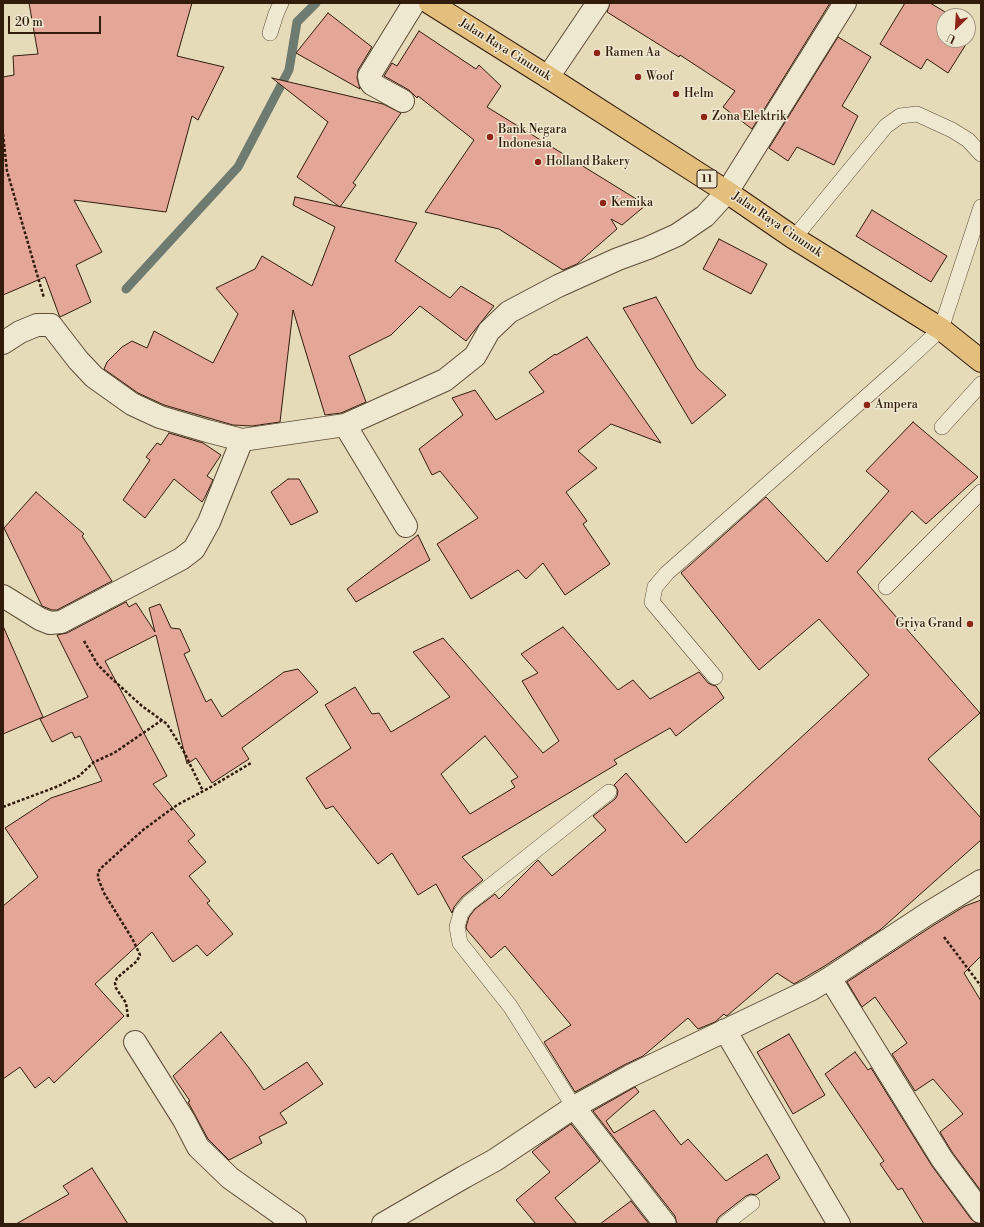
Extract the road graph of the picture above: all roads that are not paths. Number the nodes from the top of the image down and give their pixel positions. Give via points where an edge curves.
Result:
1 (282, 3) edge
2 (414, 3) edge
3 (430, 3) edge
4 (598, 3) edge
5 (845, 3) edge
6 (270, 33) dead end
7 (548, 77) junction
8 (402, 101) dead end
9 (981, 154) edge
10 (727, 192) junction
11 (981, 207) edge
12 (794, 238) junction
13 (941, 329) junction
14 (3, 343) edge
15 (981, 360) edge
16 (981, 384) edge
17 (345, 425) junction
18 (942, 427) dead end
19 (242, 440) junction
20 (981, 492) edge
21 (406, 526) dead end
22 (886, 587) dead end
23 (3, 596) edge
24 (716, 677) dead end
25 (609, 792) dead end
26 (981, 881) edge
27 (830, 978) junction
28 (725, 1030) junction
29 (135, 1042) road end
30 (574, 1107) junction
31 (752, 1203) dead end
32 (981, 1212) edge
33 (295, 1224) edge
34 (383, 1224) edge
35 (665, 1224) edge
36 (725, 1224) edge
37 (839, 1224) edge

1 - 6 lane
2 - 8 street via 369,76 372,84
3 - 7 highway, Jalan Raya Cinunuk / 11
4 - 7 street
5 - 10 street
7 - 10 highway, Jalan Raya Cinunuk / 11
9 - 12 lane via 968,140 952,130 916,114 900,116 886,126
10 - 12 highway, Jalan Raya Cinunuk / 11
10 - 17 street via 705,216 677,235 558,286 509,312 489,331 475,356 445,380
11 - 13 lane
12 - 13 highway, Jalan Raya Cinunuk / 11
13 - 15 highway, Jalan Raya Cinunuk / 11
13 - 24 lane via 667,573 655,587 652,602
14 - 19 street via 37,325 52,325 94,377 132,404 160,417
16 - 18 lane
17 - 19 street
17 - 21 street
19 - 23 street via 209,522 194,549 181,559 61,622 50,623 40,620
20 - 22 lane
25 - 30 lane via 469,903 461,912 457,927 460,942 510,1006
26 - 27 street
27 - 28 street
27 - 32 street via 942,1159
28 - 30 street via 630,1076
28 - 37 street
29 - 33 street via 198,1147 230,1178
30 - 34 street via 495,1160
30 - 35 street
31 - 36 lane

